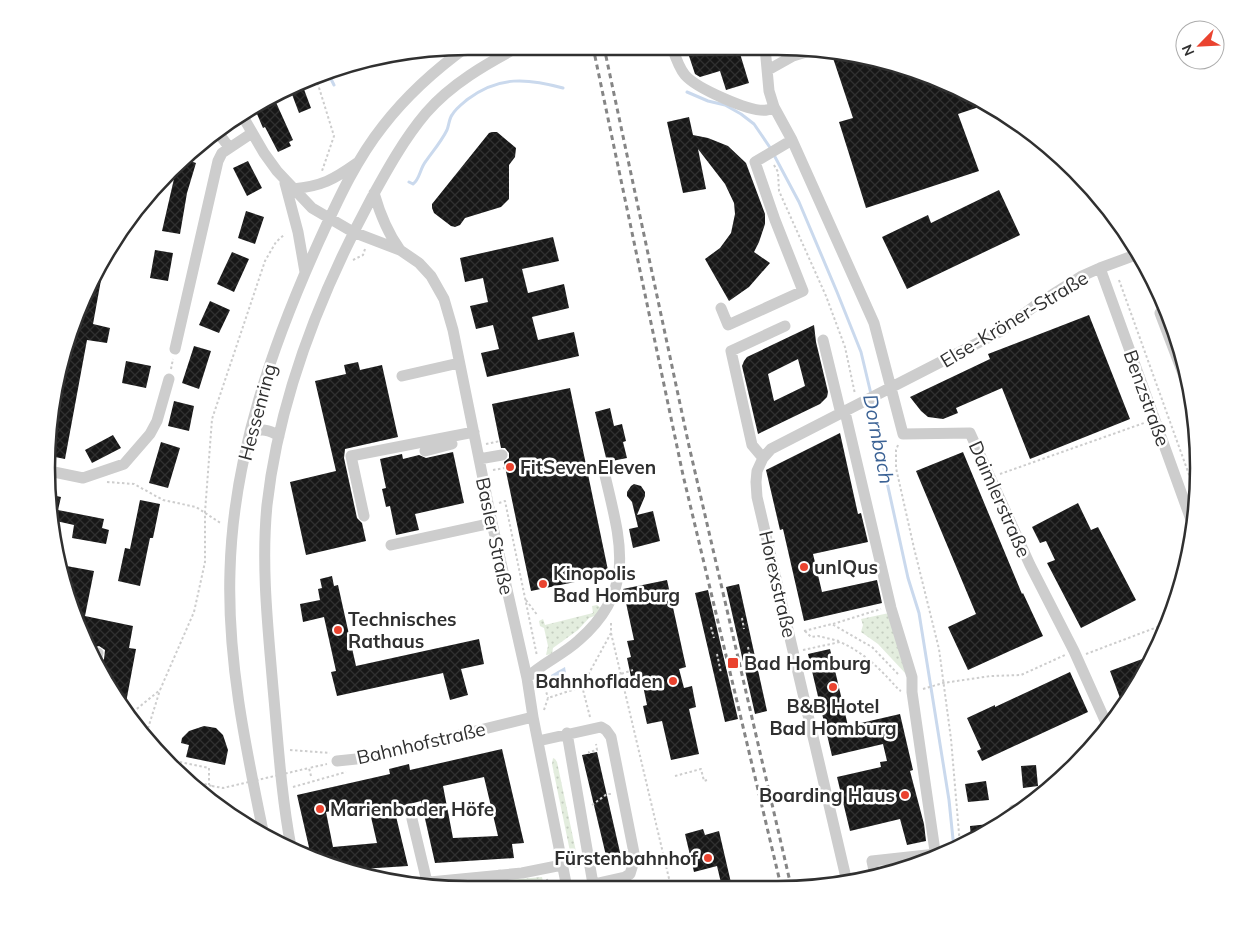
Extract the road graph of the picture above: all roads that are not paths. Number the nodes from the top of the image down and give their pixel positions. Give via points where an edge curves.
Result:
1 (455, 55) edge
2 (503, 55) edge
3 (675, 55) edge
4 (767, 55) edge
5 (795, 56) edge
6 (768, 70) junction
7 (774, 107) junction
8 (245, 121) edge
9 (252, 133) junction
10 (221, 137) edge
11 (792, 140) junction
12 (229, 147) junction
13 (360, 160) junction
14 (284, 180) junction
15 (293, 189) junction
16 (374, 193) junction
17 (330, 219) junction
18 (353, 232) junction
19 (400, 250) junction
20 (1131, 256) edge
21 (1100, 268) junction
22 (305, 272) junction
23 (721, 308) dead end
24 (785, 326) dead end
25 (823, 340) dead end
26 (175, 350) road end
27 (460, 363) junction
28 (402, 376) dead end
29 (170, 379) road end
30 (891, 388) junction
31 (843, 413) junction
32 (251, 432) junction
33 (278, 436) junction
34 (474, 436) junction
35 (425, 451) dead end
36 (502, 455) dead end
37 (763, 458) junction
38 (479, 459) junction
39 (604, 471) dead end
40 (55, 472) edge
41 (1187, 510) edge
42 (364, 516) dead end
43 (492, 524) junction
44 (391, 545) dead end
45 (527, 678) junction
46 (537, 716) junction
47 (1105, 719) edge
48 (567, 733) junction
49 (542, 739) junction
50 (336, 761) road end
51 (412, 819) dead end
52 (262, 827) edge
53 (295, 843) edge
54 (935, 850) edge
55 (913, 858) edge
56 (562, 865) junction
57 (874, 869) edge
58 (500, 875) junction
59 (845, 875) edge
60 (426, 878) edge
61 (446, 880) edge
62 (502, 881) edge
63 (565, 881) edge
64 (592, 881) edge
65 (604, 881) edge

1 - 13 street, Hessenring via 400,106
2 - 16 street, Hessenring via 436,103 404,144
3 - 7 street via 683,73 701,88 756,109
4 - 6 street
5 - 6 street
6 - 7 street via 769,92
7 - 11 street
8 - 9 street
9 - 12 street
9 - 14 street
10 - 12 street
11 - 23 street via 755,162 803,291 728,325
11 - 30 street via 874,324
12 - 26 street via 218,161
13 - 15 street via 323,184
13 - 17 street, Hessenring
14 - 15 street, Basler Straße
14 - 22 street via 297,224
15 - 17 street, Basler Straße via 312,208
16 - 18 street, Hessenring
16 - 19 street via 381,217
17 - 18 street, Basler Straße
17 - 22 street, Hessenring
18 - 19 street, Basler Straße
18 - 33 street, Hessenring via 308,335
19 - 27 street, Basler Straße via 419,262 439,287 449,312
20 - 21 street, Else-Kröner-Straße
21 - 30 street, Else-Kröner-Straße via 1036,305 1001,332
21 - 41 street, Benzstraße
22 - 32 street, Hessenring via 274,350
24 - 37 street via 731,351 752,445
25 - 31 street
27 - 28 street
27 - 34 street, Basler Straße
29 - 40 street via 150,434 124,464 83,478
30 - 31 street
30 - 47 street, Daimlerstraße via 903,434 970,433
31 - 37 street via 786,440
31 - 54 street via 891,608 916,691
32 - 33 street via 270,430
32 - 52 street, Hessenring via 232,532 229,594 241,719
33 - 53 street, Hessenring via 267,506 267,615 282,793
34 - 35 street
34 - 38 street, Basler Straße
34 - 42 street via 352,456
36 - 38 street
37 - 59 street, Horexstraße via 757,471 757,497
38 - 43 street, Basler Straße
39 - 45 street via 620,544 619,579 612,598 589,631
43 - 44 street
43 - 45 street, Basler Straße
45 - 46 street, Basler Straße
46 - 49 street, Basler Straße
46 - 50 street, Bahnhofstraße via 366,758
48 - 49 street
48 - 64 street
48 - 65 street via 601,727 611,737 634,861 630,874
49 - 56 street, Basler Straße
51 - 60 street
55 - 57 street via 872,861
56 - 58 street
56 - 63 street, Basler Straße
58 - 61 street
58 - 62 street

